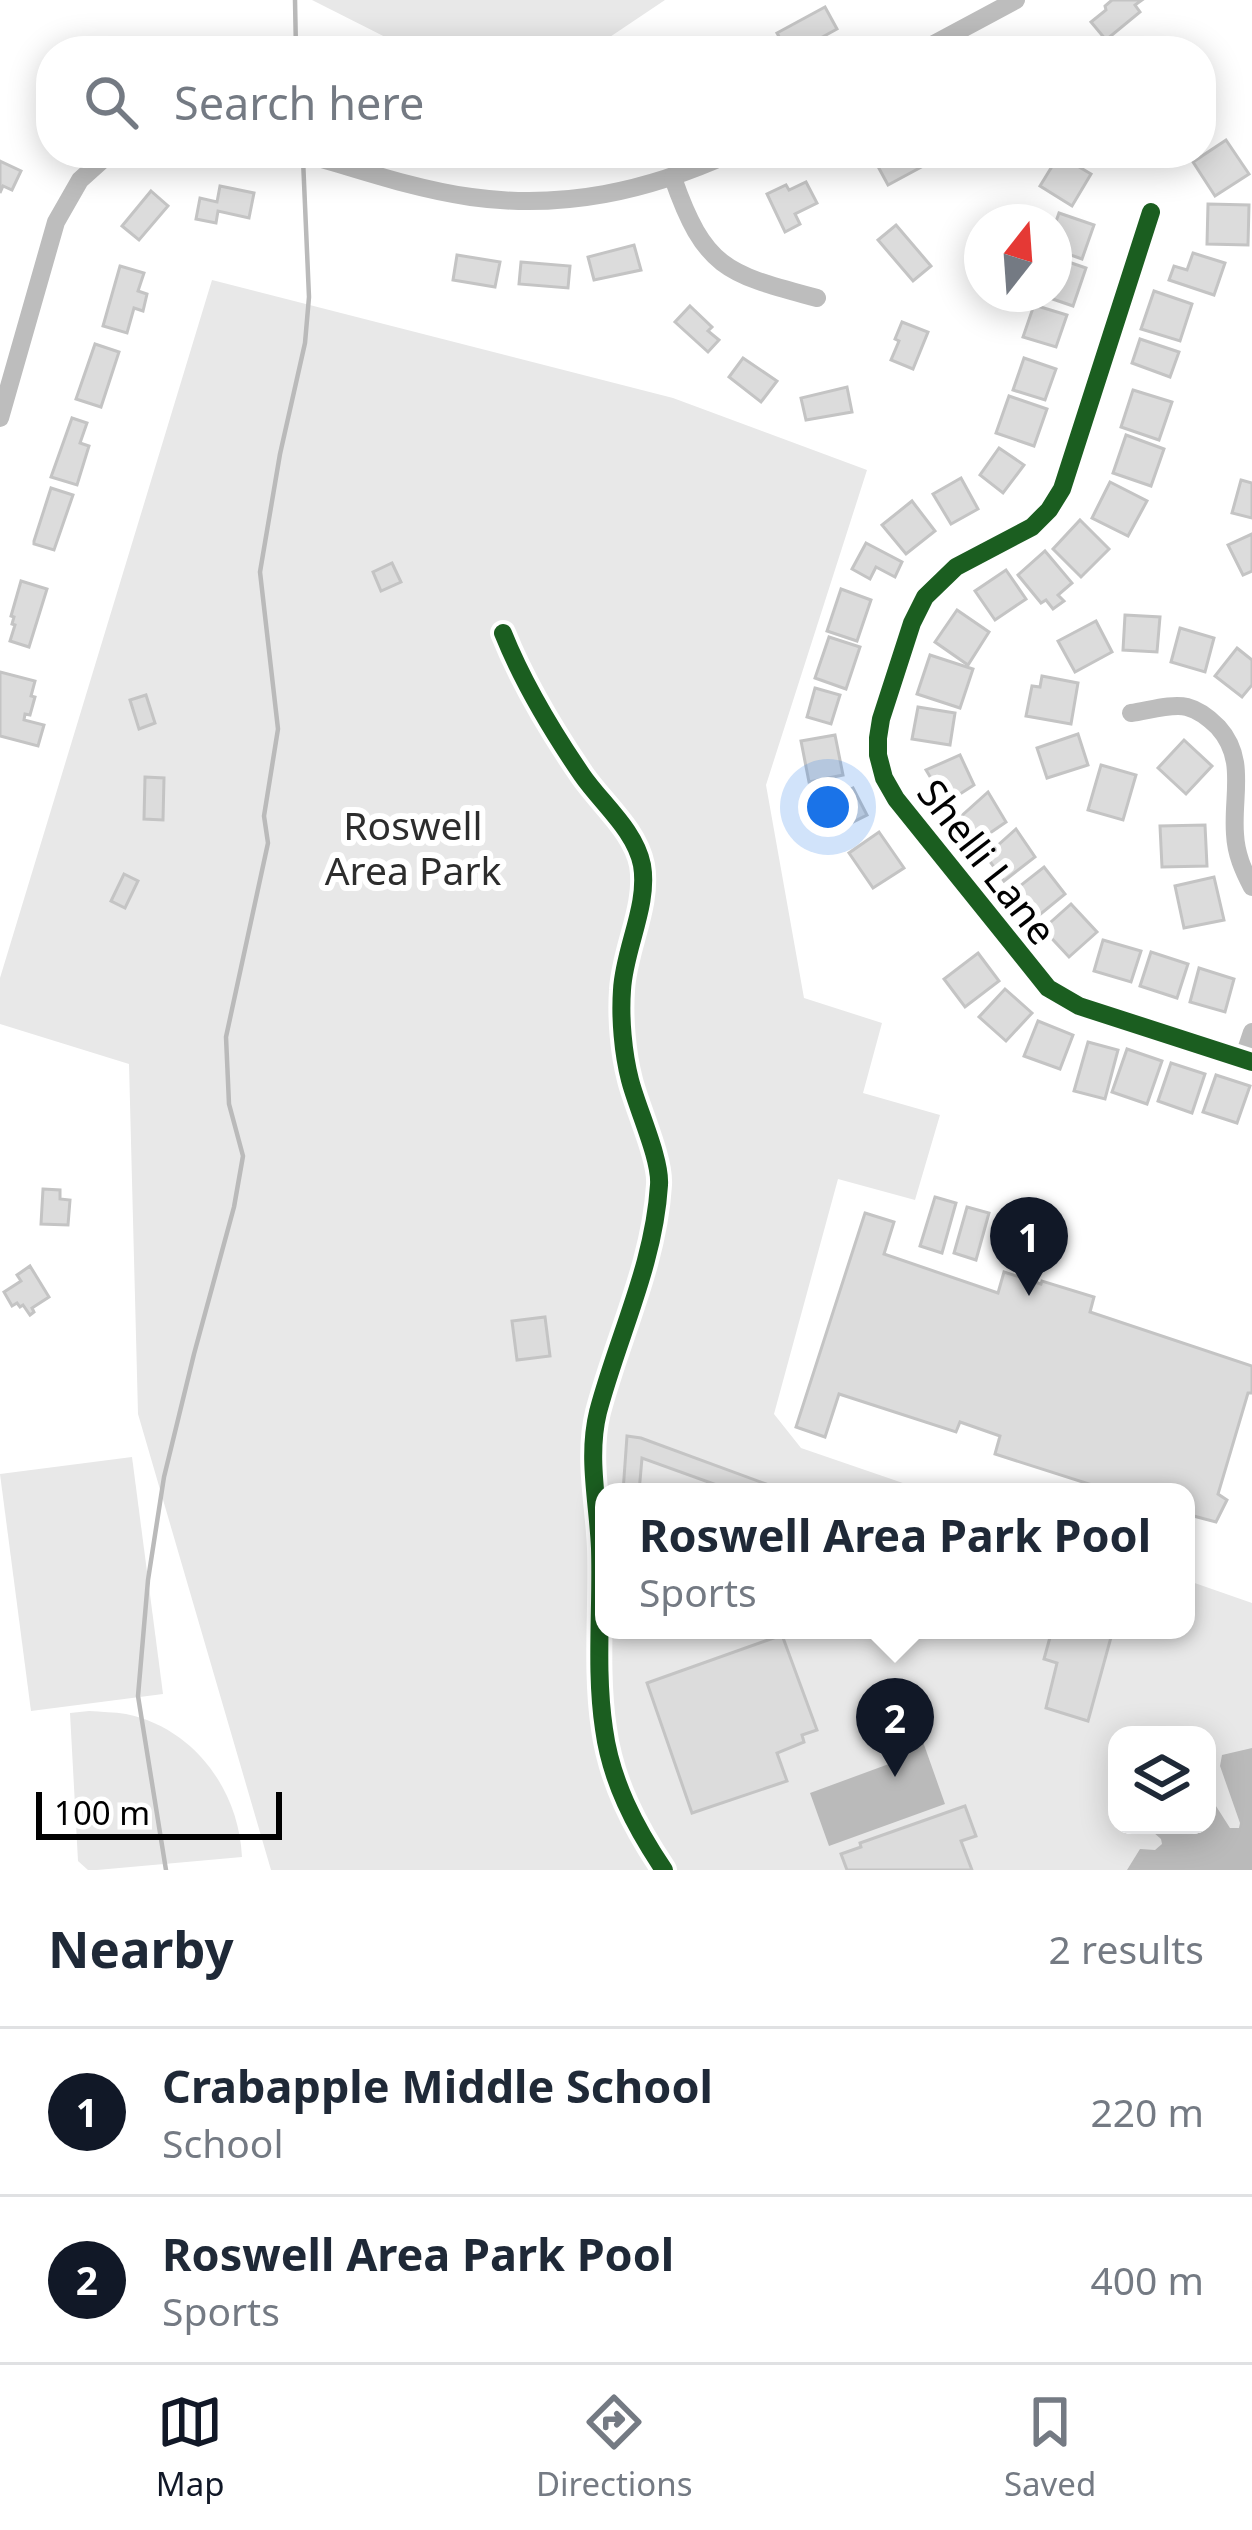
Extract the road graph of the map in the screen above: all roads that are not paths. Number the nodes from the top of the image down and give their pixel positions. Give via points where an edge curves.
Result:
1 (1016, 0) edge
2 (949, 36) edge
3 (94, 168) edge
4 (355, 168) edge
5 (696, 168) edge
6 (673, 178) junction
7 (1151, 212) dead end
8 (817, 298) dead end
9 (0, 418) edge
10 (503, 633) dead end
11 (1131, 713) dead end
12 (1252, 887) edge
13 (1252, 1032) edge
14 (1247, 1060) edge
15 (595, 1483) edge
16 (602, 1639) edge
17 (664, 1870) edge

1 - 2 street
3 - 9 street via 56,223
4 - 6 street via 506,201 588,198
5 - 6 street
6 - 8 street via 687,219 712,254 746,278
7 - 14 street, Shelli Lane via 1062,489 1032,526 956,567 926,597 881,719 878,755 896,799 1048,988 1079,1006
10 - 15 street via 546,719 629,833 643,869 622,991 624,1040 660,1178 652,1243 598,1411
11 - 12 street via 1184,705 1226,736 1238,780 1236,850
13 - 14 street
16 - 17 street via 603,1728 613,1771

